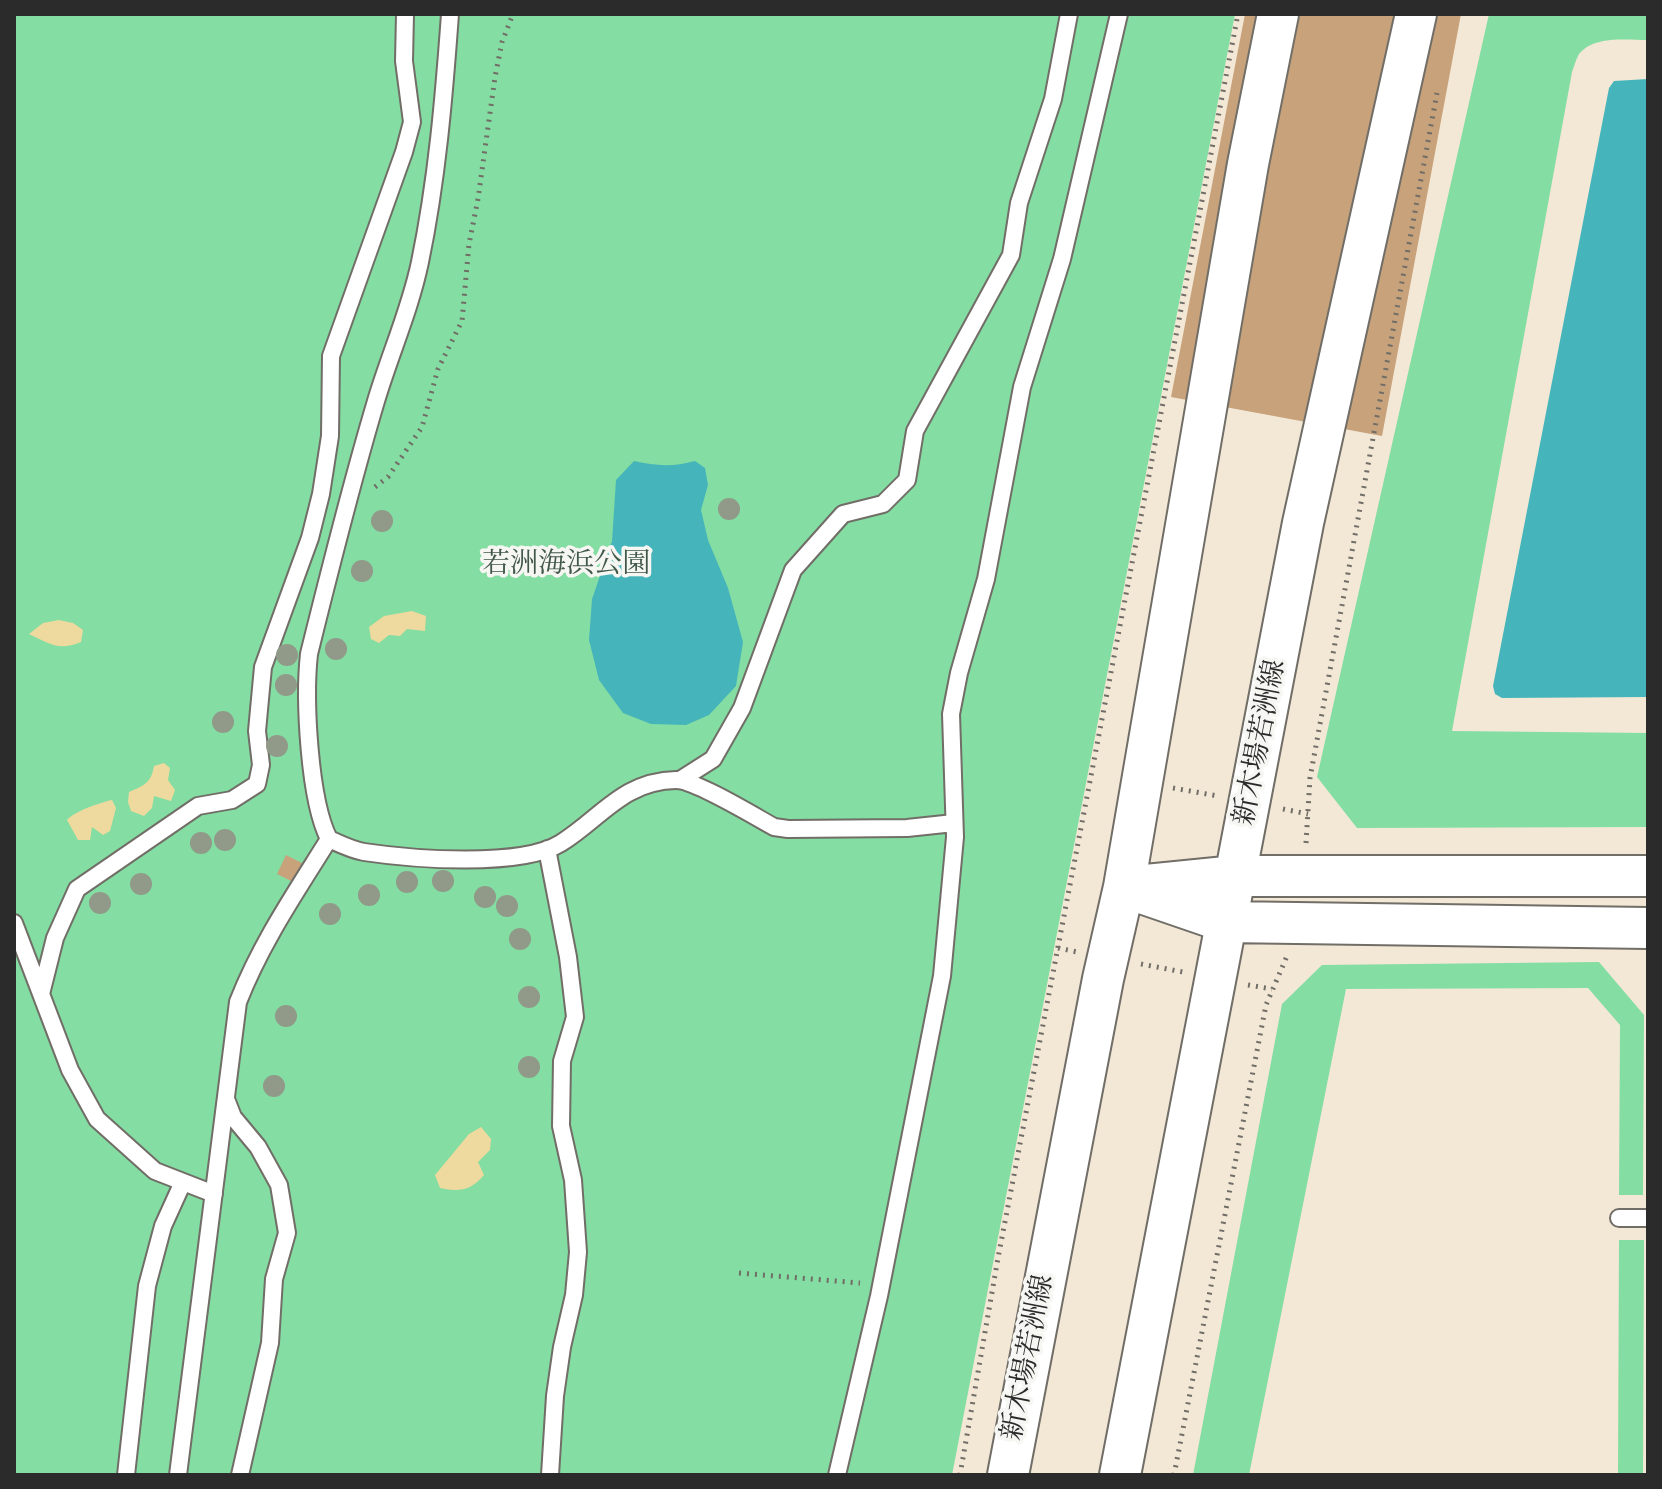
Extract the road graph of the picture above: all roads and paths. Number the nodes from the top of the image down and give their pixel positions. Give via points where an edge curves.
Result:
1 (405, 14) edge
2 (450, 14) edge
3 (513, 14) edge
4 (1069, 14) edge
5 (1119, 14) edge
6 (1238, 14) edge
7 (1278, 14) edge
8 (1416, 14) edge
9 (1438, 87) dead end
10 (340, 526) junction
11 (1093, 773) junction
12 (680, 780) junction
13 (1143, 783) junction
14 (1250, 802) junction
15 (1308, 814) junction
16 (954, 823) junction
17 (329, 839) junction
18 (1307, 841) dead end
19 (547, 849) junction
20 (1236, 876) junction
21 (1648, 876) edge
22 (1124, 887) junction
23 (1226, 922) junction
24 (14, 923) edge
25 (1648, 928) edge
26 (1058, 948) junction
27 (1288, 952) dead end
28 (1108, 957) junction
29 (1216, 978) junction
30 (1272, 989) junction
31 (41, 994) junction
32 (224, 1095) junction
33 (183, 1182) junction
34 (214, 1194) junction
35 (1619, 1218) dead end
36 (1648, 1218) edge
37 (739, 1273) dead end
38 (881, 1284) junction
39 (126, 1475) edge
40 (178, 1475) edge
41 (240, 1475) edge
42 (550, 1475) edge
43 (837, 1475) edge
44 (960, 1475) edge
45 (1008, 1475) edge
46 (1120, 1475) edge
47 (1174, 1475) edge

1 - 31 lane via 404,61 412,122 331,356 330,436 321,494 263,667 257,784 232,800 198,806 77,889 55,938
2 - 10 lane via 420,263
3 - 10 path via 495,77 462,321 438,369 422,427 388,477
4 - 12 lane via 1053,99 1019,203 1011,255 915,431 907,480 883,504 843,514 793,570 742,708 713,759
5 - 16 lane via 1062,259 1022,387 986,579 959,673 951,714
6 - 11 path
7 - 13 street, 新木場若洲線 via 1220,320
8 - 14 street, 新木場若洲線 via 1303,523
9 - 15 path via 1310,778
10 - 17 lane via 306,679 314,781 320,821
11 - 13 path
11 - 26 path
12 - 16 lane via 774,827
12 - 19 lane via 624,794
13 - 14 path
13 - 22 street, 新木場若洲線
14 - 15 path
14 - 20 street, 新木場若洲線
15 - 18 path
16 - 38 lane via 942,976
17 - 19 lane via 360,851 431,858 505,858
17 - 32 lane via 253,964 238,1002
19 - 42 lane via 575,1017 562,1061 561,1126 573,1180 578,1252 555,1396
20 - 21 street
20 - 22 street
20 - 23 street, 新木場若洲線
22 - 23 street
22 - 28 street, 新木場若洲線
23 - 25 street
23 - 29 street, 新木場若洲線
24 - 31 lane
26 - 28 path
26 - 44 path
27 - 30 path
28 - 29 path
28 - 45 street, 新木場若洲線
29 - 30 path
29 - 46 street, 新木場若洲線
30 - 47 path
31 - 33 lane via 70,1070 97,1119 155,1171
32 - 34 lane
32 - 41 lane via 279,1185 287,1233 274,1279 270,1343
33 - 34 lane
33 - 39 lane via 163,1226 147,1286
34 - 40 lane
35 - 36 lane
37 - 38 path
38 - 43 lane

